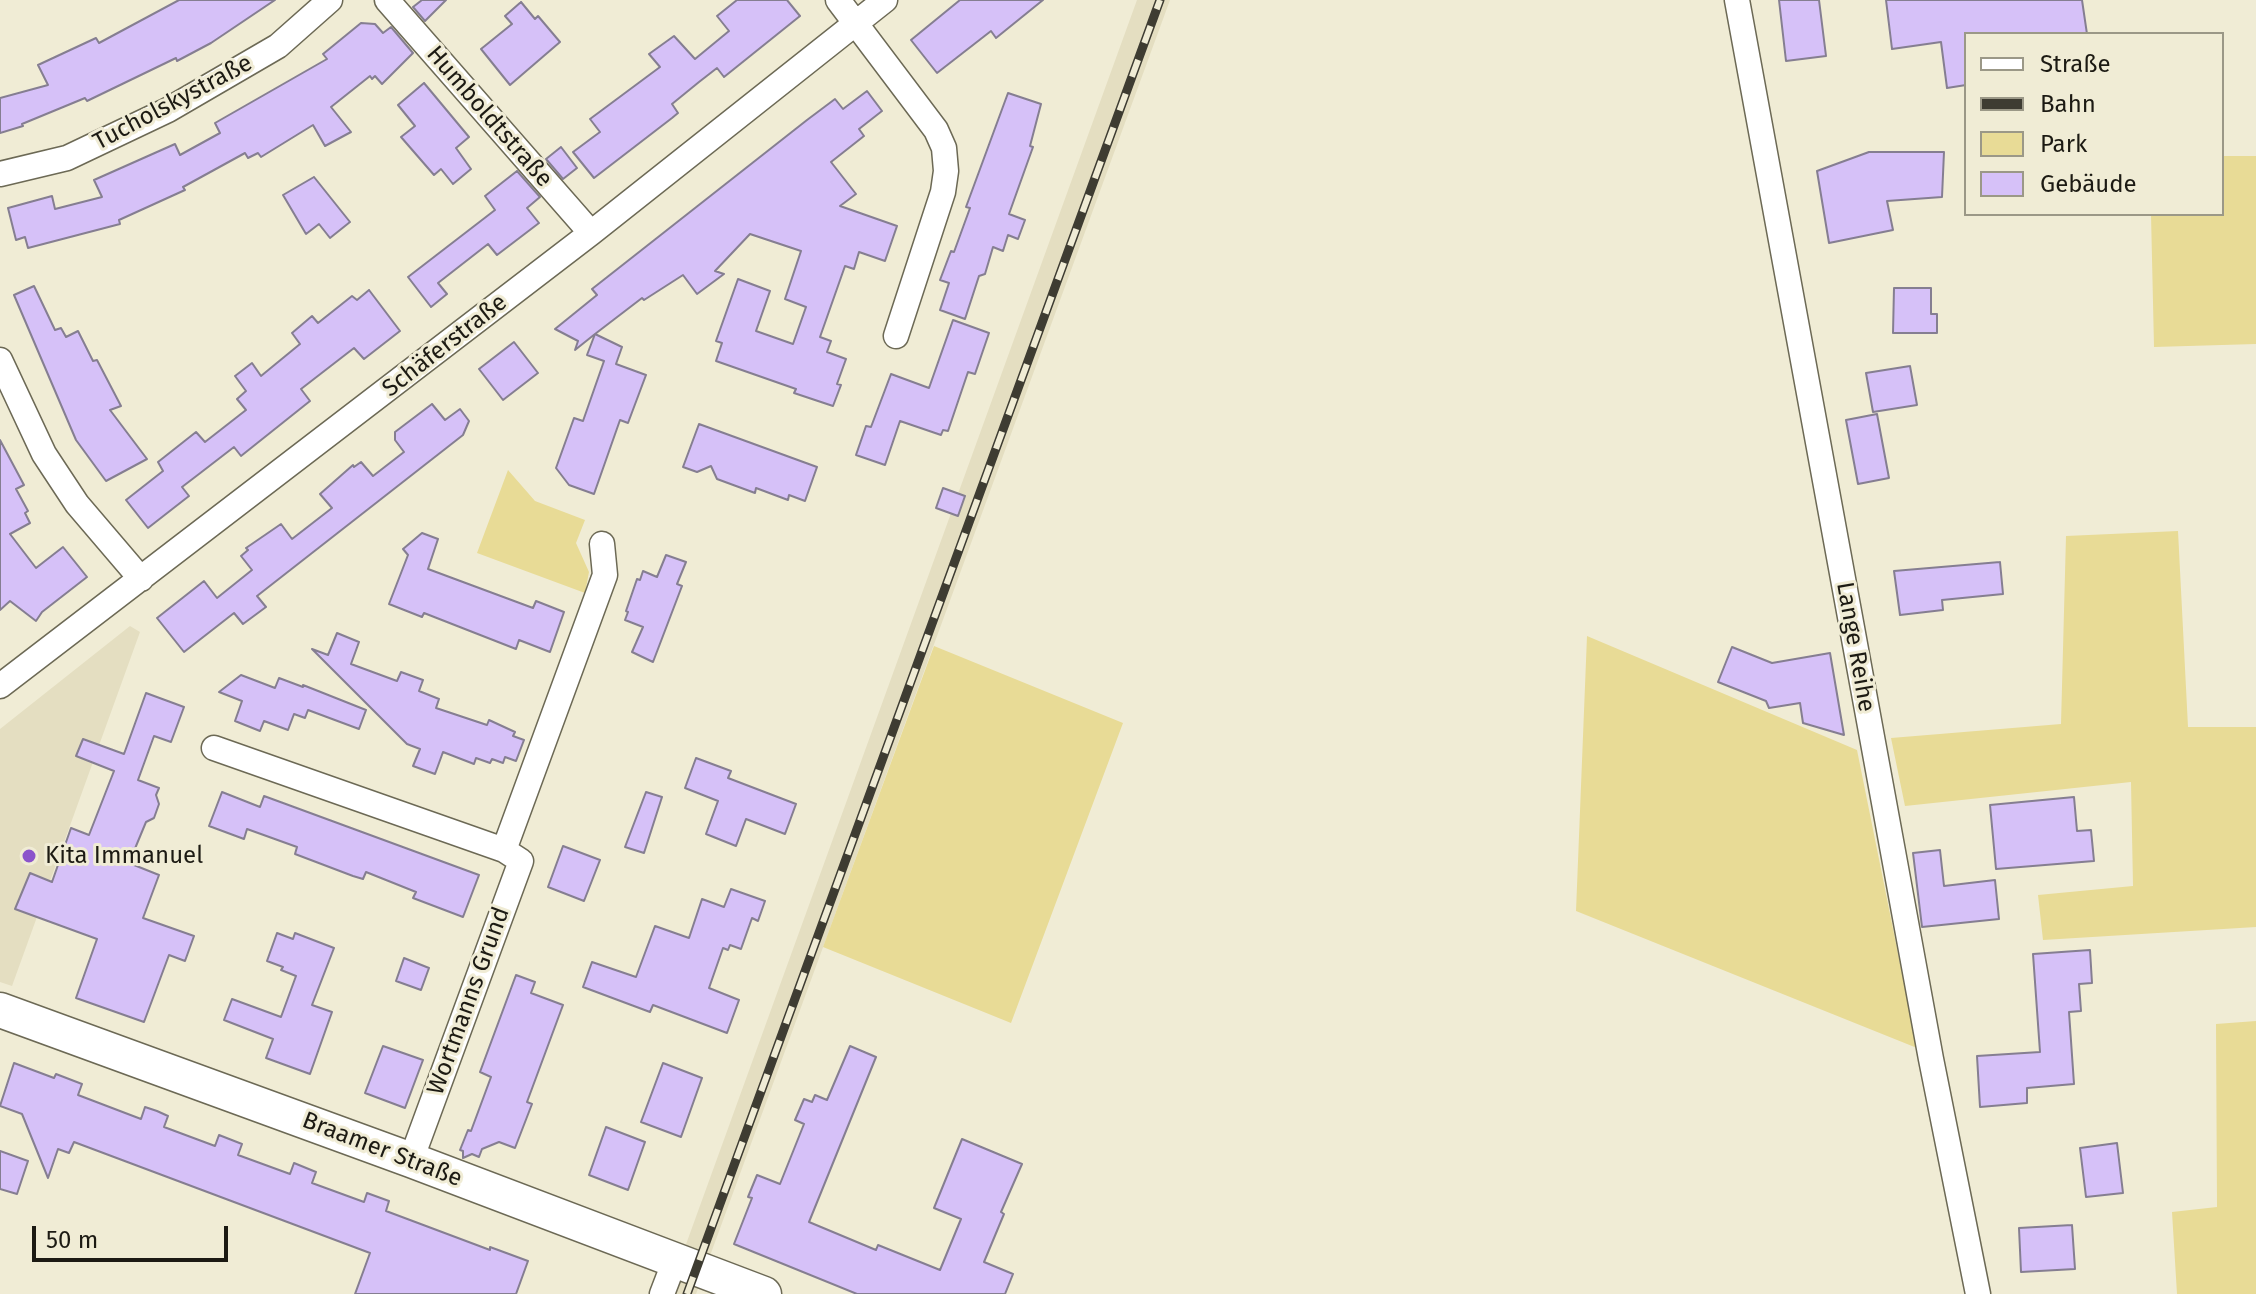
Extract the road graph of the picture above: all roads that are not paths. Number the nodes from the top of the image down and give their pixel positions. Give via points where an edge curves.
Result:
1 (330, 0) edge
2 (387, 0) edge
3 (838, 0) edge
4 (885, 0) edge
5 (1737, 0) edge
6 (857, 22) junction
7 (0, 174) edge
8 (591, 233) junction
9 (896, 336) dead end
10 (0, 360) edge
11 (602, 544) dead end
12 (141, 579) junction
13 (0, 686) edge
14 (214, 748) dead end
15 (504, 850) junction
16 (0, 1010) edge
17 (411, 1160) junction
18 (675, 1260) junction
19 (662, 1294) edge
20 (764, 1294) edge
21 (1978, 1294) edge

1 - 7 street, Tucholskystraße via 278,46 168,110 67,158
2 - 8 street, Humboldtstraße
3 - 6 street
4 - 6 street, Schäferstraße
5 - 21 street, Lange Reihe
6 - 8 street, Schäferstraße
6 - 9 street via 944,148 943,192
8 - 12 street, Schäferstraße
10 - 12 street via 44,454 77,504
11 - 15 street via 605,575
12 - 13 street, Schäferstraße
14 - 15 street
15 - 17 street, Wortmanns Grund via 521,861
16 - 17 street, Braamer Straße
17 - 18 street, Braamer Straße
18 - 19 street
18 - 20 street, Braamer Straße

